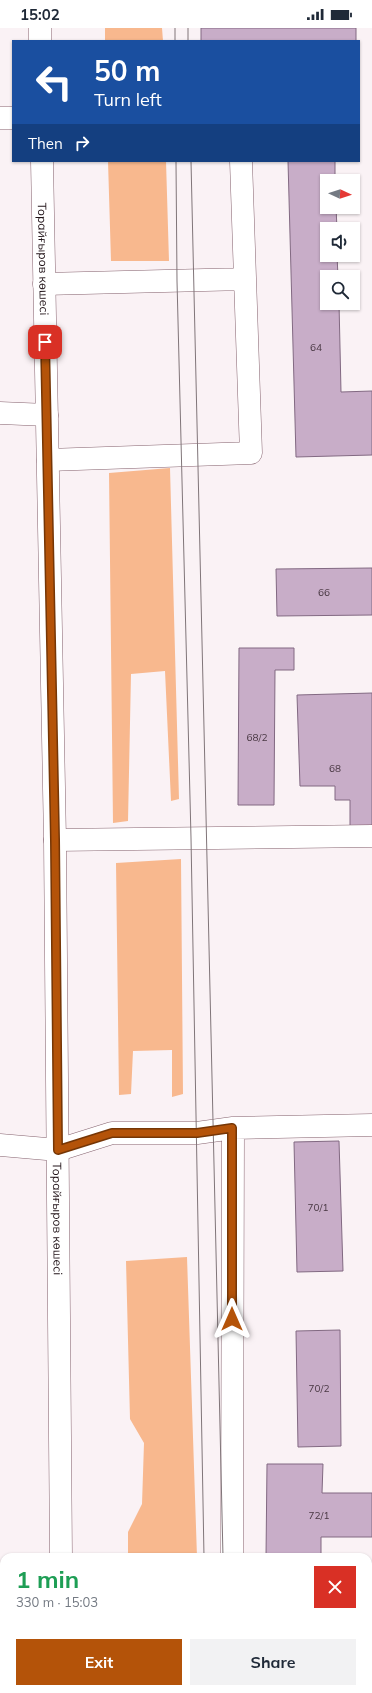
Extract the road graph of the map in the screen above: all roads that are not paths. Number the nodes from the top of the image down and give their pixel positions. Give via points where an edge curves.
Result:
1 (0, 118) edge
2 (12, 118) edge
3 (42, 162) edge
4 (241, 162) edge
5 (245, 279) junction
6 (44, 284) junction
7 (0, 413) edge
8 (46, 415) junction
9 (48, 460) junction
10 (372, 836) edge
11 (55, 840) junction
12 (372, 1125) edge
13 (232, 1128) junction
14 (0, 1145) edge
15 (58, 1150) junction
16 (61, 1553) edge
17 (232, 1553) edge

1 - 2 main road
3 - 6 main road, Торайғыров көшесі
4 - 5 main road
5 - 6 main road
5 - 9 main road via 251,453
6 - 8 main road, Торайғыров көшесі
7 - 8 main road
8 - 9 main road, Торайғыров көшесі
9 - 11 main road, Торайғыров көшесі
10 - 11 main road
11 - 15 main road, Торайғыров көшесі
12 - 13 main road
13 - 15 main road via 197,1133 112,1133
13 - 17 main road
14 - 15 main road
15 - 16 main road, Торайғыров көшесі

